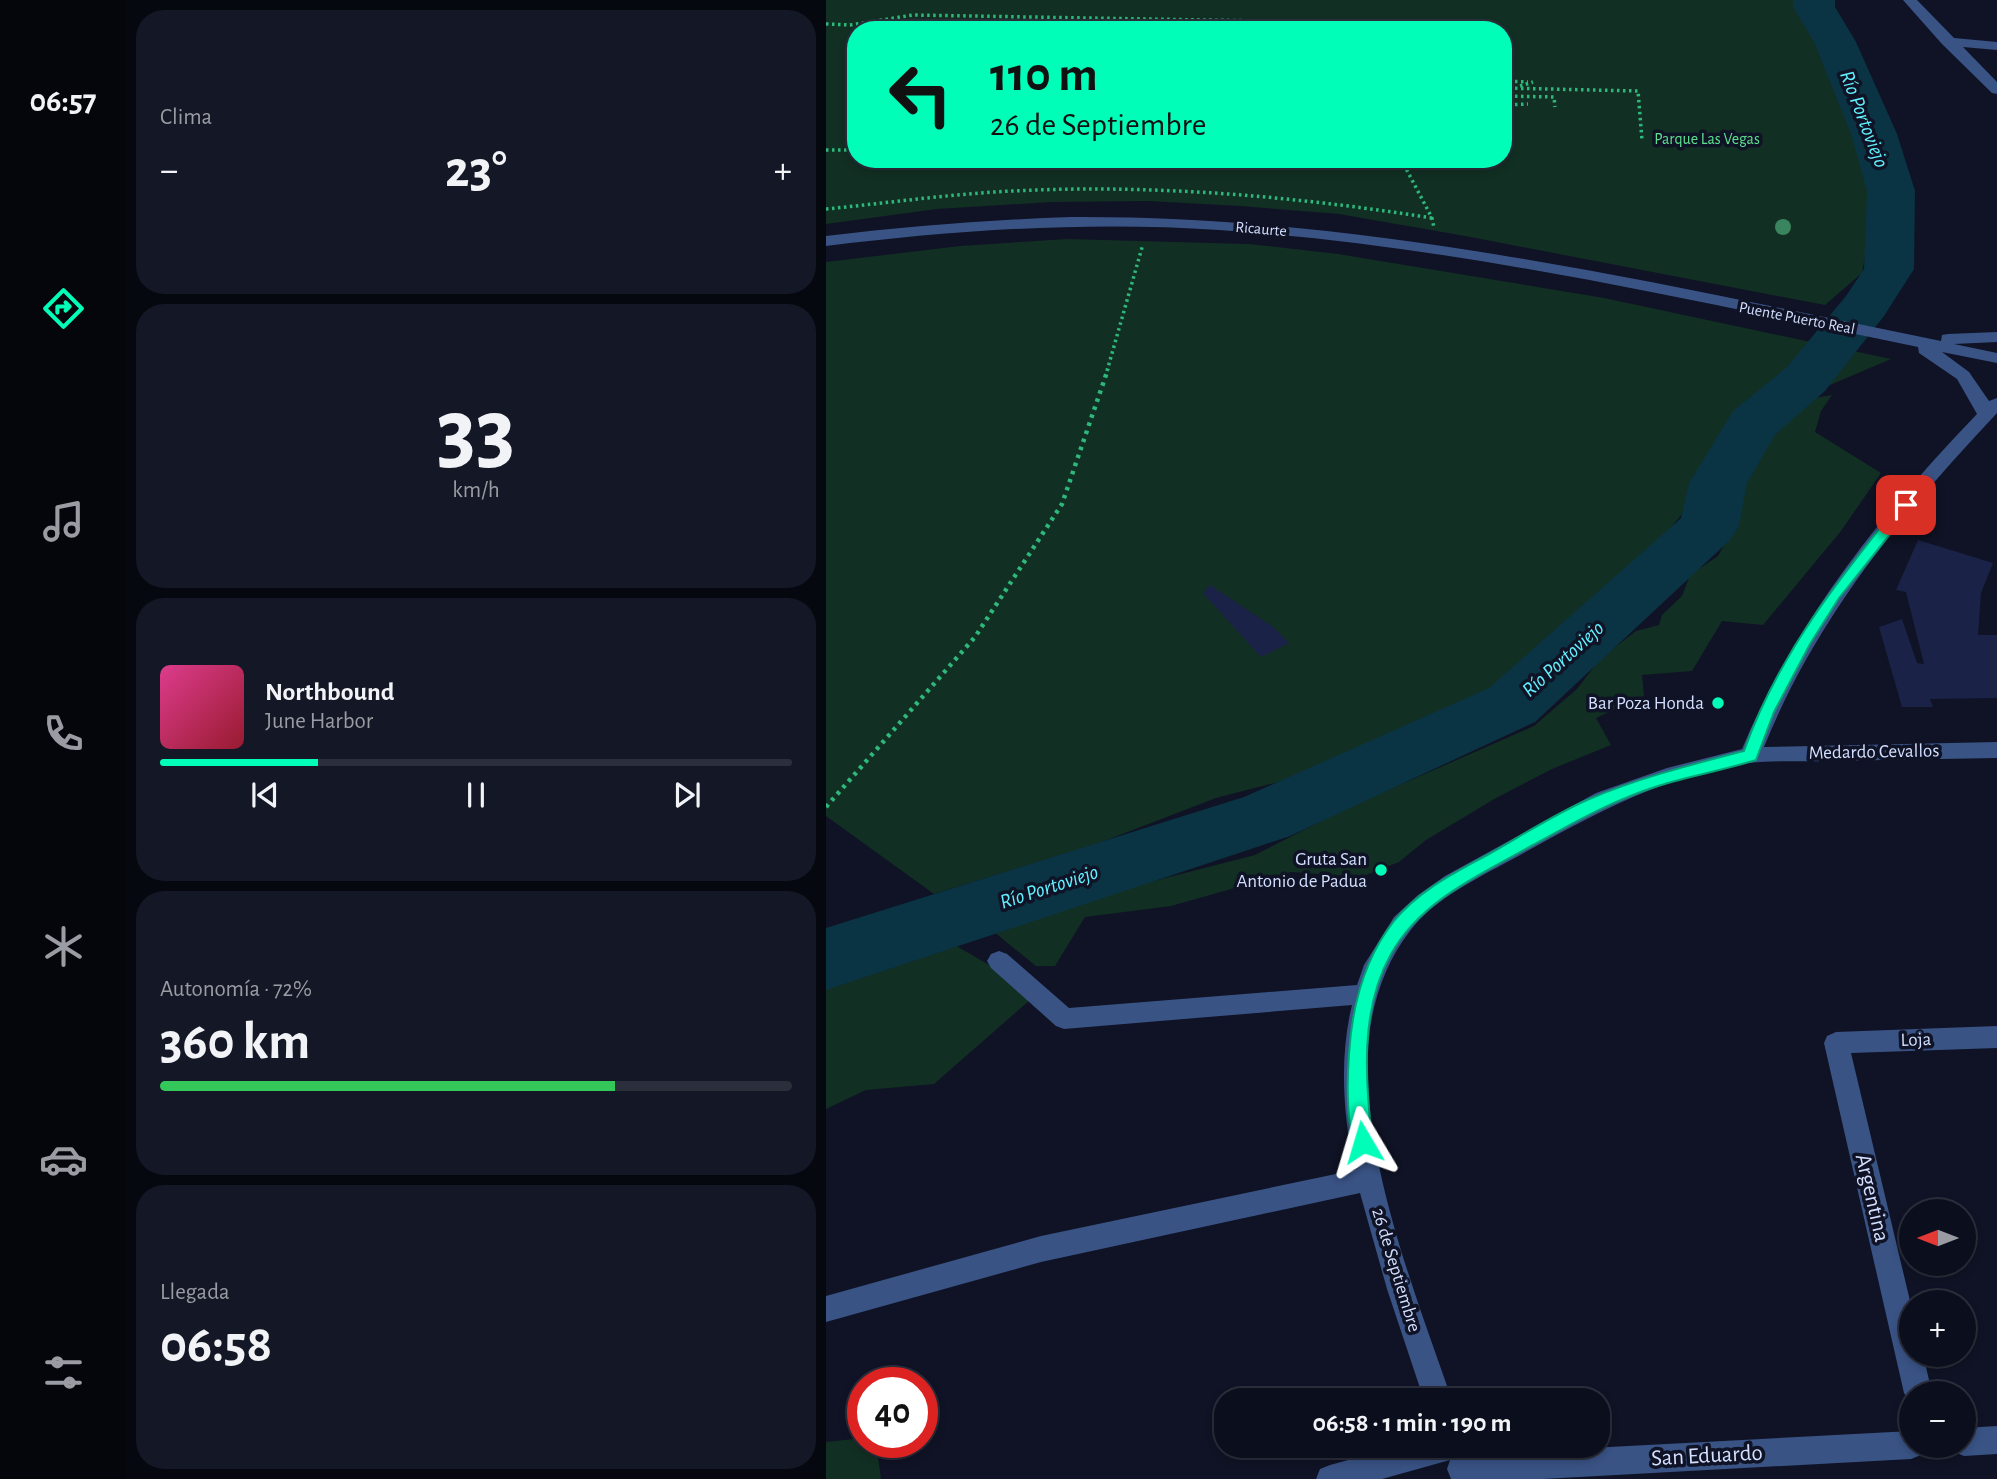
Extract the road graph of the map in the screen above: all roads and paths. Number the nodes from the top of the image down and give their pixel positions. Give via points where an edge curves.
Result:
1 (1910, 0) edge
2 (875, 21) edge
3 (1265, 21) edge
4 (826, 24) edge
5 (847, 25) edge
6 (1947, 41) junction
7 (1997, 46) edge
8 (1512, 81) edge
9 (1516, 88) junction
10 (1512, 89) edge
11 (1997, 90) edge
12 (1512, 93) edge
13 (1528, 104) dead end
14 (1512, 105) edge
15 (1555, 107) dead end
16 (1642, 141) dead end
17 (826, 150) edge
18 (847, 150) edge
19 (1405, 168) edge
20 (1149, 223) junction
21 (826, 241) edge
22 (1440, 250) junction
23 (1691, 297) joint
24 (1997, 337) edge
25 (1904, 338) junction
26 (1997, 358) edge
27 (1992, 409) edge
28 (1997, 750) edge
29 (1750, 755) junction
30 (826, 807) edge
31 (999, 961) dead end
32 (1365, 995) junction
33 (1997, 1037) edge
34 (1836, 1043) joint
35 (1369, 1179) junction
36 (826, 1309) edge
37 (1915, 1381) edge
38 (1434, 1388) edge
39 (1997, 1440) edge
40 (1976, 1441) edge
41 (1899, 1444) edge
42 (1457, 1460) edge
43 (1330, 1479) edge

1 - 6 street
2 - 3 path via 913,15
4 - 5 path
6 - 7 street
6 - 11 street
8 - 9 path via 1533,82
9 - 10 path
9 - 16 path via 1638,91
12 - 15 path via 1554,97
13 - 14 path
17 - 18 path
19 - 22 path via 1432,218
20 - 21 street, Ricaurte via 935,229
20 - 22 street, Ricaurte via 1292,232
20 - 30 path via 1119,336 1062,504 975,637
22 - 23 street, Ricaurte
23 - 25 street, Puente Puerto Real
24 - 25 street
25 - 26 street
25 - 27 street via 1965,375
27 - 29 street via 1880,535 1834,595 1784,675
28 - 29 street, Medardo Cevallos
29 - 32 street, 26 de Septiembre via 1618,793 1453,882 1422,904 1393,936
31 - 32 street via 1064,1018
32 - 35 street, 26 de Septiembre via 1357,1079
33 - 34 street, Loja
34 - 37 street, Argentina
35 - 36 street via 1041,1249
35 - 38 street, 26 de Septiembre via 1383,1236
39 - 40 street
41 - 42 street, San Eduardo
42 - 43 street, San Eduardo

